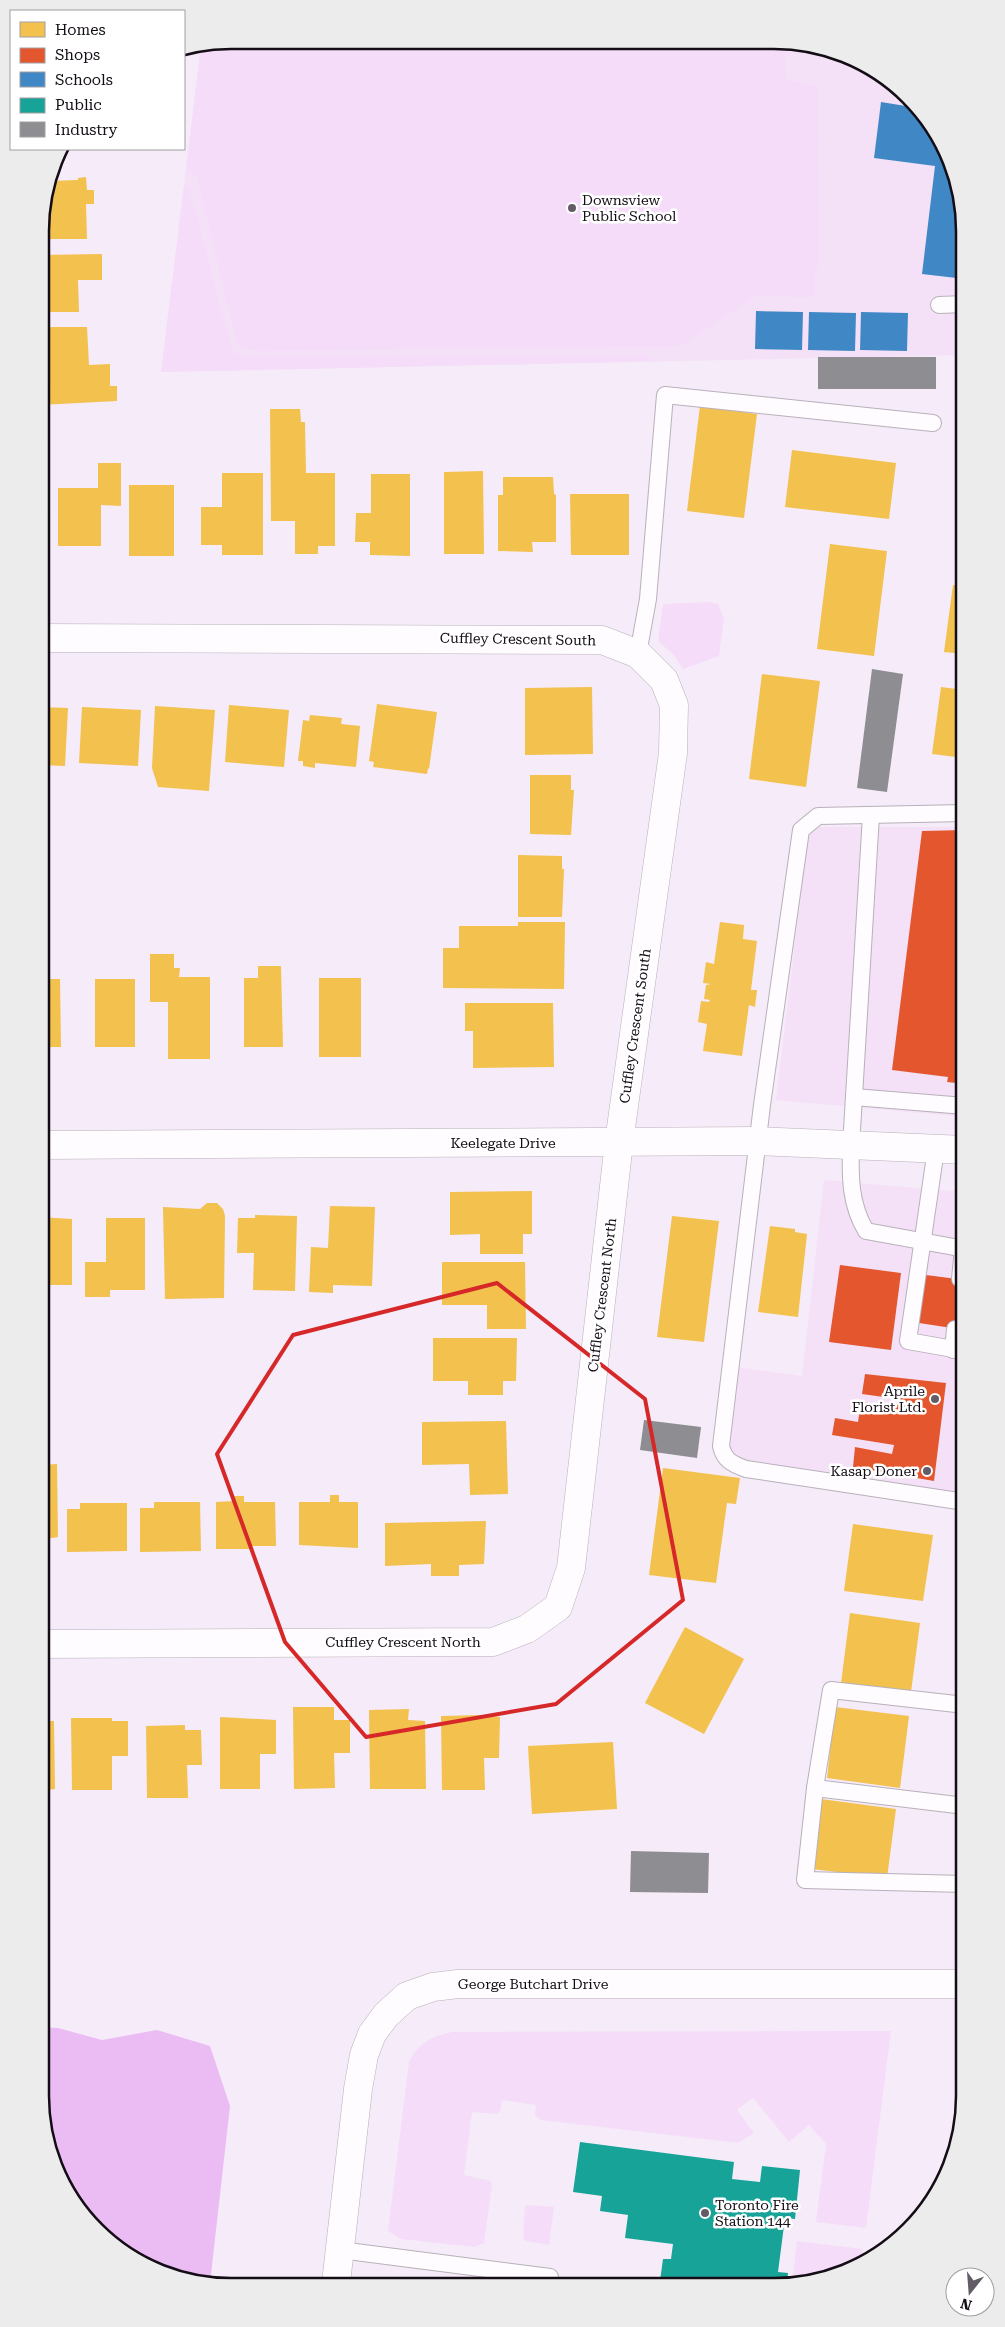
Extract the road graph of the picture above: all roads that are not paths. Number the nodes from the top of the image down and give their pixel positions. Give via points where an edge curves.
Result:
1 (956, 304) edge
2 (939, 305) dead end
3 (933, 423) dead end
4 (49, 638) edge
5 (638, 654) junction
6 (956, 813) edge
7 (871, 815) junction
8 (854, 1097) junction
9 (956, 1105) edge
10 (758, 1141) junction
11 (619, 1142) junction
12 (49, 1145) edge
13 (851, 1146) junction
14 (936, 1149) junction
15 (956, 1150) edge
16 (923, 1243) junction
17 (956, 1248) edge
18 (955, 1329) dead end
19 (956, 1334) edge
20 (956, 1349) edge
21 (956, 1501) edge
22 (49, 1644) edge
23 (956, 1704) edge
24 (815, 1788) junction
25 (956, 1805) edge
26 (956, 1884) edge
27 (956, 1984) edge
28 (340, 2250) junction
29 (337, 2278) edge
30 (550, 2278) edge

1 - 2 lane
3 - 5 lane via 665,395 648,599
4 - 5 street, Cuffley Crescent South via 602,640
5 - 11 street, Cuffley Crescent South via 664,680 674,705 672,753
6 - 7 lane
7 - 8 lane
7 - 10 lane via 818,816 802,830
8 - 9 lane
8 - 13 lane
10 - 11 street, Keelegate Drive
10 - 13 street, Keelegate Drive
10 - 21 lane via 722,1427 723,1456 746,1470
11 - 12 street, Keelegate Drive
11 - 22 street, Cuffley Crescent North via 571,1568 558,1607 527,1629 493,1642
13 - 14 street, Keelegate Drive
13 - 16 lane via 850,1182 856,1215 866,1231
14 - 15 street, Keelegate Drive
14 - 16 lane
16 - 17 lane
16 - 20 lane via 908,1341
18 - 19 lane
23 - 24 lane via 831,1690
24 - 25 lane
24 - 26 lane via 805,1880
27 - 28 street, George Butchart Drive via 458,1984 433,1987 407,1996 386,2015 372,2034 364,2055
28 - 29 street, George Butchart Drive
28 - 30 lane

